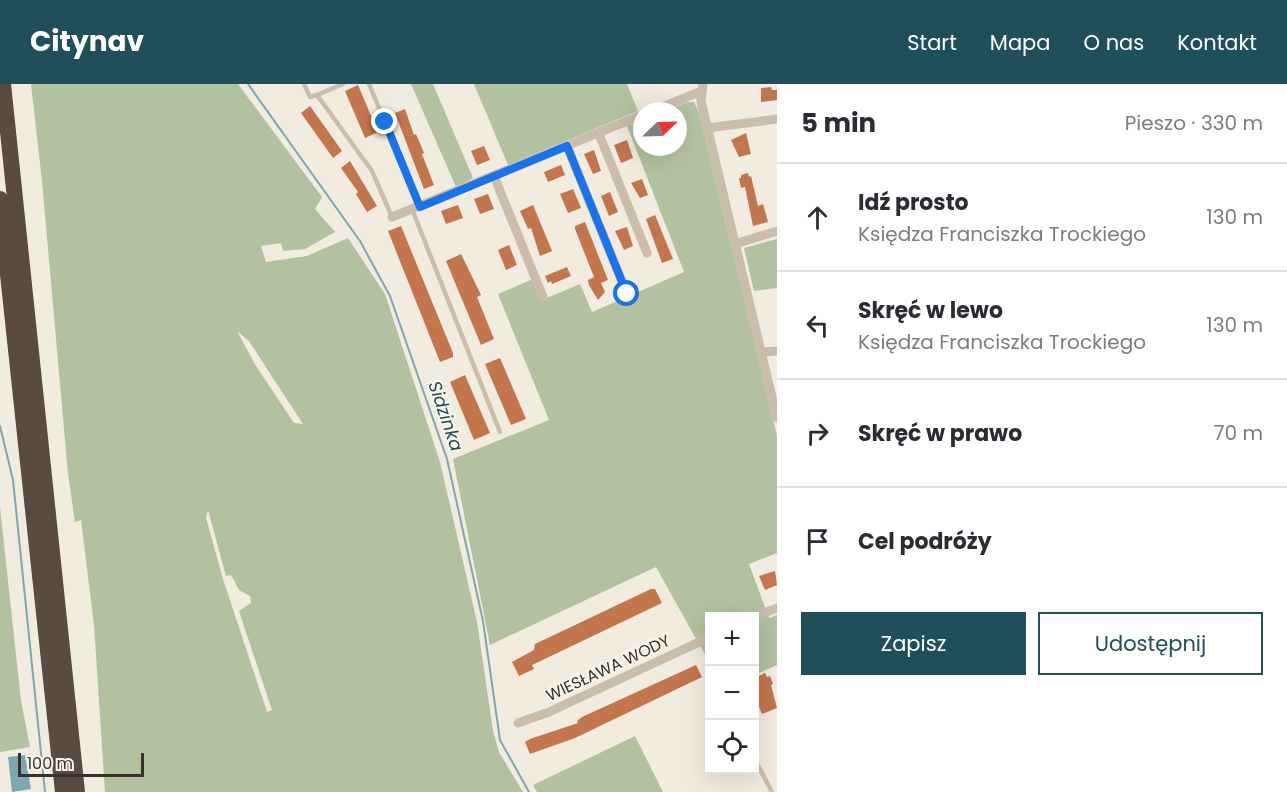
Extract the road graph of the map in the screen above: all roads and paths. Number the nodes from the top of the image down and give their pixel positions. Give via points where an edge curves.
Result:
1 (3, 84) edge
2 (304, 84) edge
3 (343, 84) edge
4 (369, 84) edge
5 (703, 87) edge
6 (317, 95) junction
7 (671, 102) edge
8 (633, 119) edge
9 (777, 119) edge
10 (707, 128) junction
11 (599, 134) junction
12 (567, 146) junction
13 (494, 176) junction
14 (0, 199) edge
15 (416, 208) junction
16 (392, 217) joint
17 (777, 231) edge
18 (735, 244) junction
19 (647, 253) dead end
20 (627, 294) dead end
21 (543, 297) dead end
22 (777, 351) edge
23 (762, 352) junction
24 (777, 418) edge
25 (500, 432) dead end
26 (777, 608) edge
27 (759, 615) edge
28 (705, 639) edge
29 (518, 723) dead end
30 (759, 767) edge
31 (63, 792) edge
32 (77, 792) edge
33 (772, 792) edge

1 - 32 highway
2 - 6 lane via 310,97
3 - 6 lane
4 - 15 lane
5 - 7 street
5 - 10 street via 701,101
6 - 16 lane via 372,171
8 - 11 street
9 - 10 street
10 - 18 street
11 - 12 street
11 - 19 street
12 - 13 street
12 - 20 street
13 - 15 street
13 - 21 street
14 - 31 highway
15 - 16 street
15 - 25 lane
17 - 18 street
18 - 23 street
22 - 23 street
23 - 24 street
26 - 27 street
28 - 29 street, WIESŁAWA WODY
30 - 33 lane

